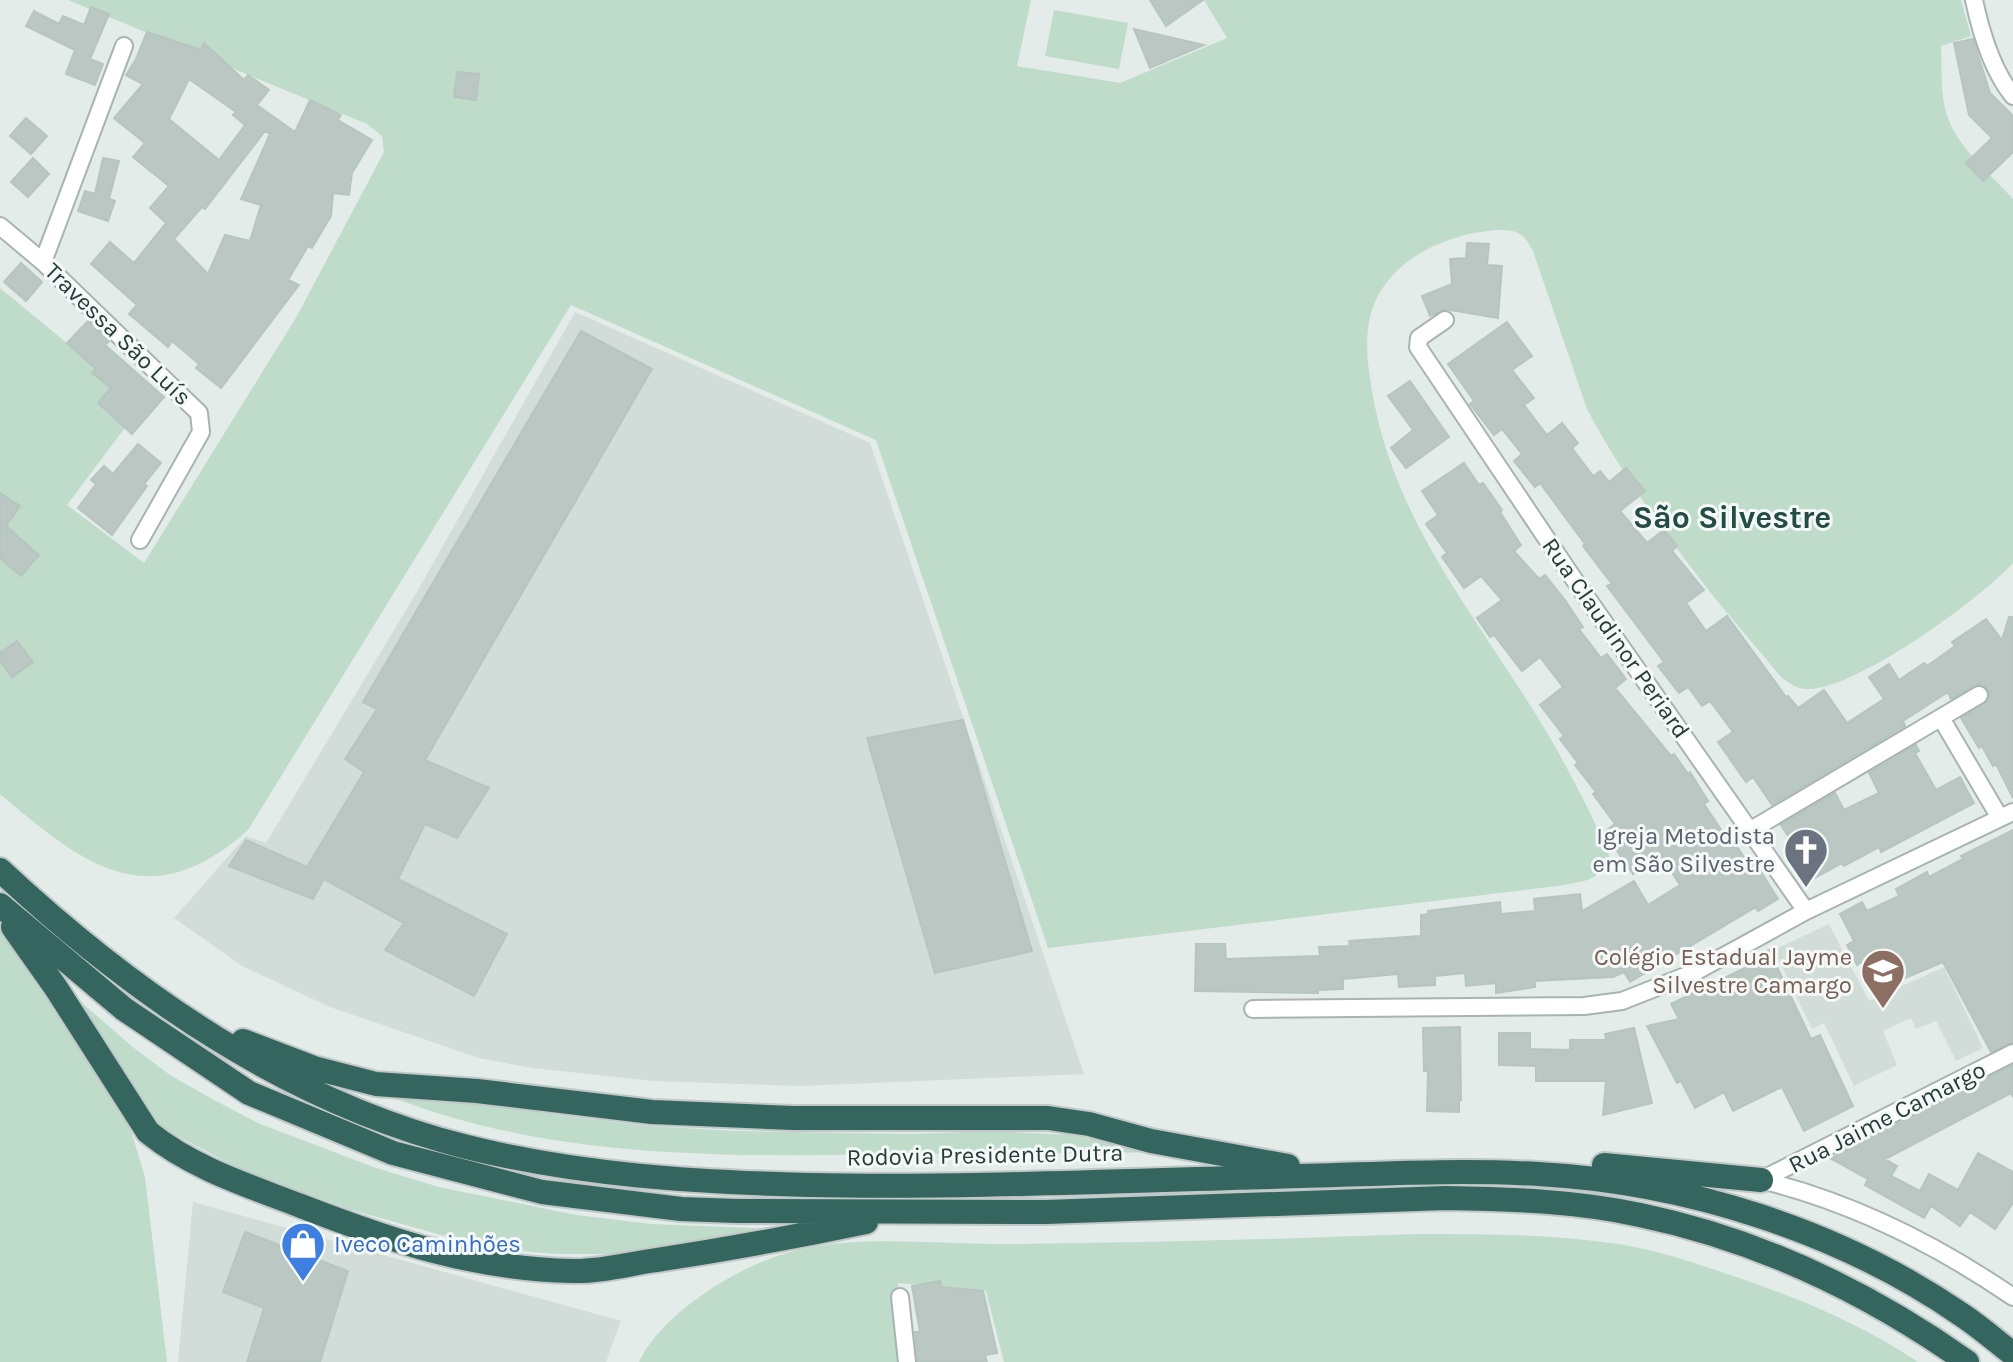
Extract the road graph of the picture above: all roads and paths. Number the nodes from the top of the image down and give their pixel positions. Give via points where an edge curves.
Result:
1 (1974, 0) edge
2 (124, 46) dead end
3 (2013, 96) edge
4 (0, 226) edge
5 (43, 262) junction
6 (1445, 320) dead end
7 (140, 540) dead end
8 (1979, 695) dead end
9 (1941, 718) junction
10 (2009, 814) edge
11 (1751, 830) junction
12 (0, 870) edge
13 (0, 907) edge
14 (1806, 911) junction
15 (1253, 1009) dead end
16 (196, 1024) junction
17 (2013, 1053) edge
18 (1399, 1173) junction
19 (1334, 1176) junction
20 (1761, 1180) junction
21 (916, 1212) junction
22 (900, 1297) dead end
23 (2013, 1297) edge
24 (2013, 1354) edge
25 (907, 1362) edge
26 (1967, 1362) edge

1 - 3 street via 2002,83
2 - 5 street
4 - 5 street, Travessa São Luís
5 - 7 street, Travessa São Luís via 200,416 200,435
6 - 11 street, Rua Claudinor Periard via 1417,343 1428,363
8 - 9 street
9 - 10 street
9 - 11 street
10 - 14 street
11 - 14 street, Rua Claudinor Periard
12 - 16 highway, Rodovia Presidente Dutra via 113,967
13 - 21 highway via 124,1009 249,1093 393,1153 542,1192 638,1205
13 - 21 highway via 132,1109 166,1147 262,1191 432,1253 508,1268 575,1272 764,1243
14 - 15 street via 1693,973 1605,1004
16 - 19 highway via 314,1068 376,1084 720,1117 1048,1118
16 - 19 highway, Rodovia Presidente Dutra via 326,1099 403,1127 479,1149 612,1172 682,1180 973,1187
17 - 20 street, Rua Jaime Camargo
18 - 19 highway, Rodovia Presidente Dutra
18 - 20 highway via 1538,1163
18 - 24 highway, Rodovia Presidente Dutra via 1590,1178 1735,1209 1854,1254 1963,1315
20 - 23 street via 1862,1214 1940,1251
21 - 26 highway via 1445,1198 1570,1204 1640,1215 1751,1246 1901,1317
22 - 25 street

